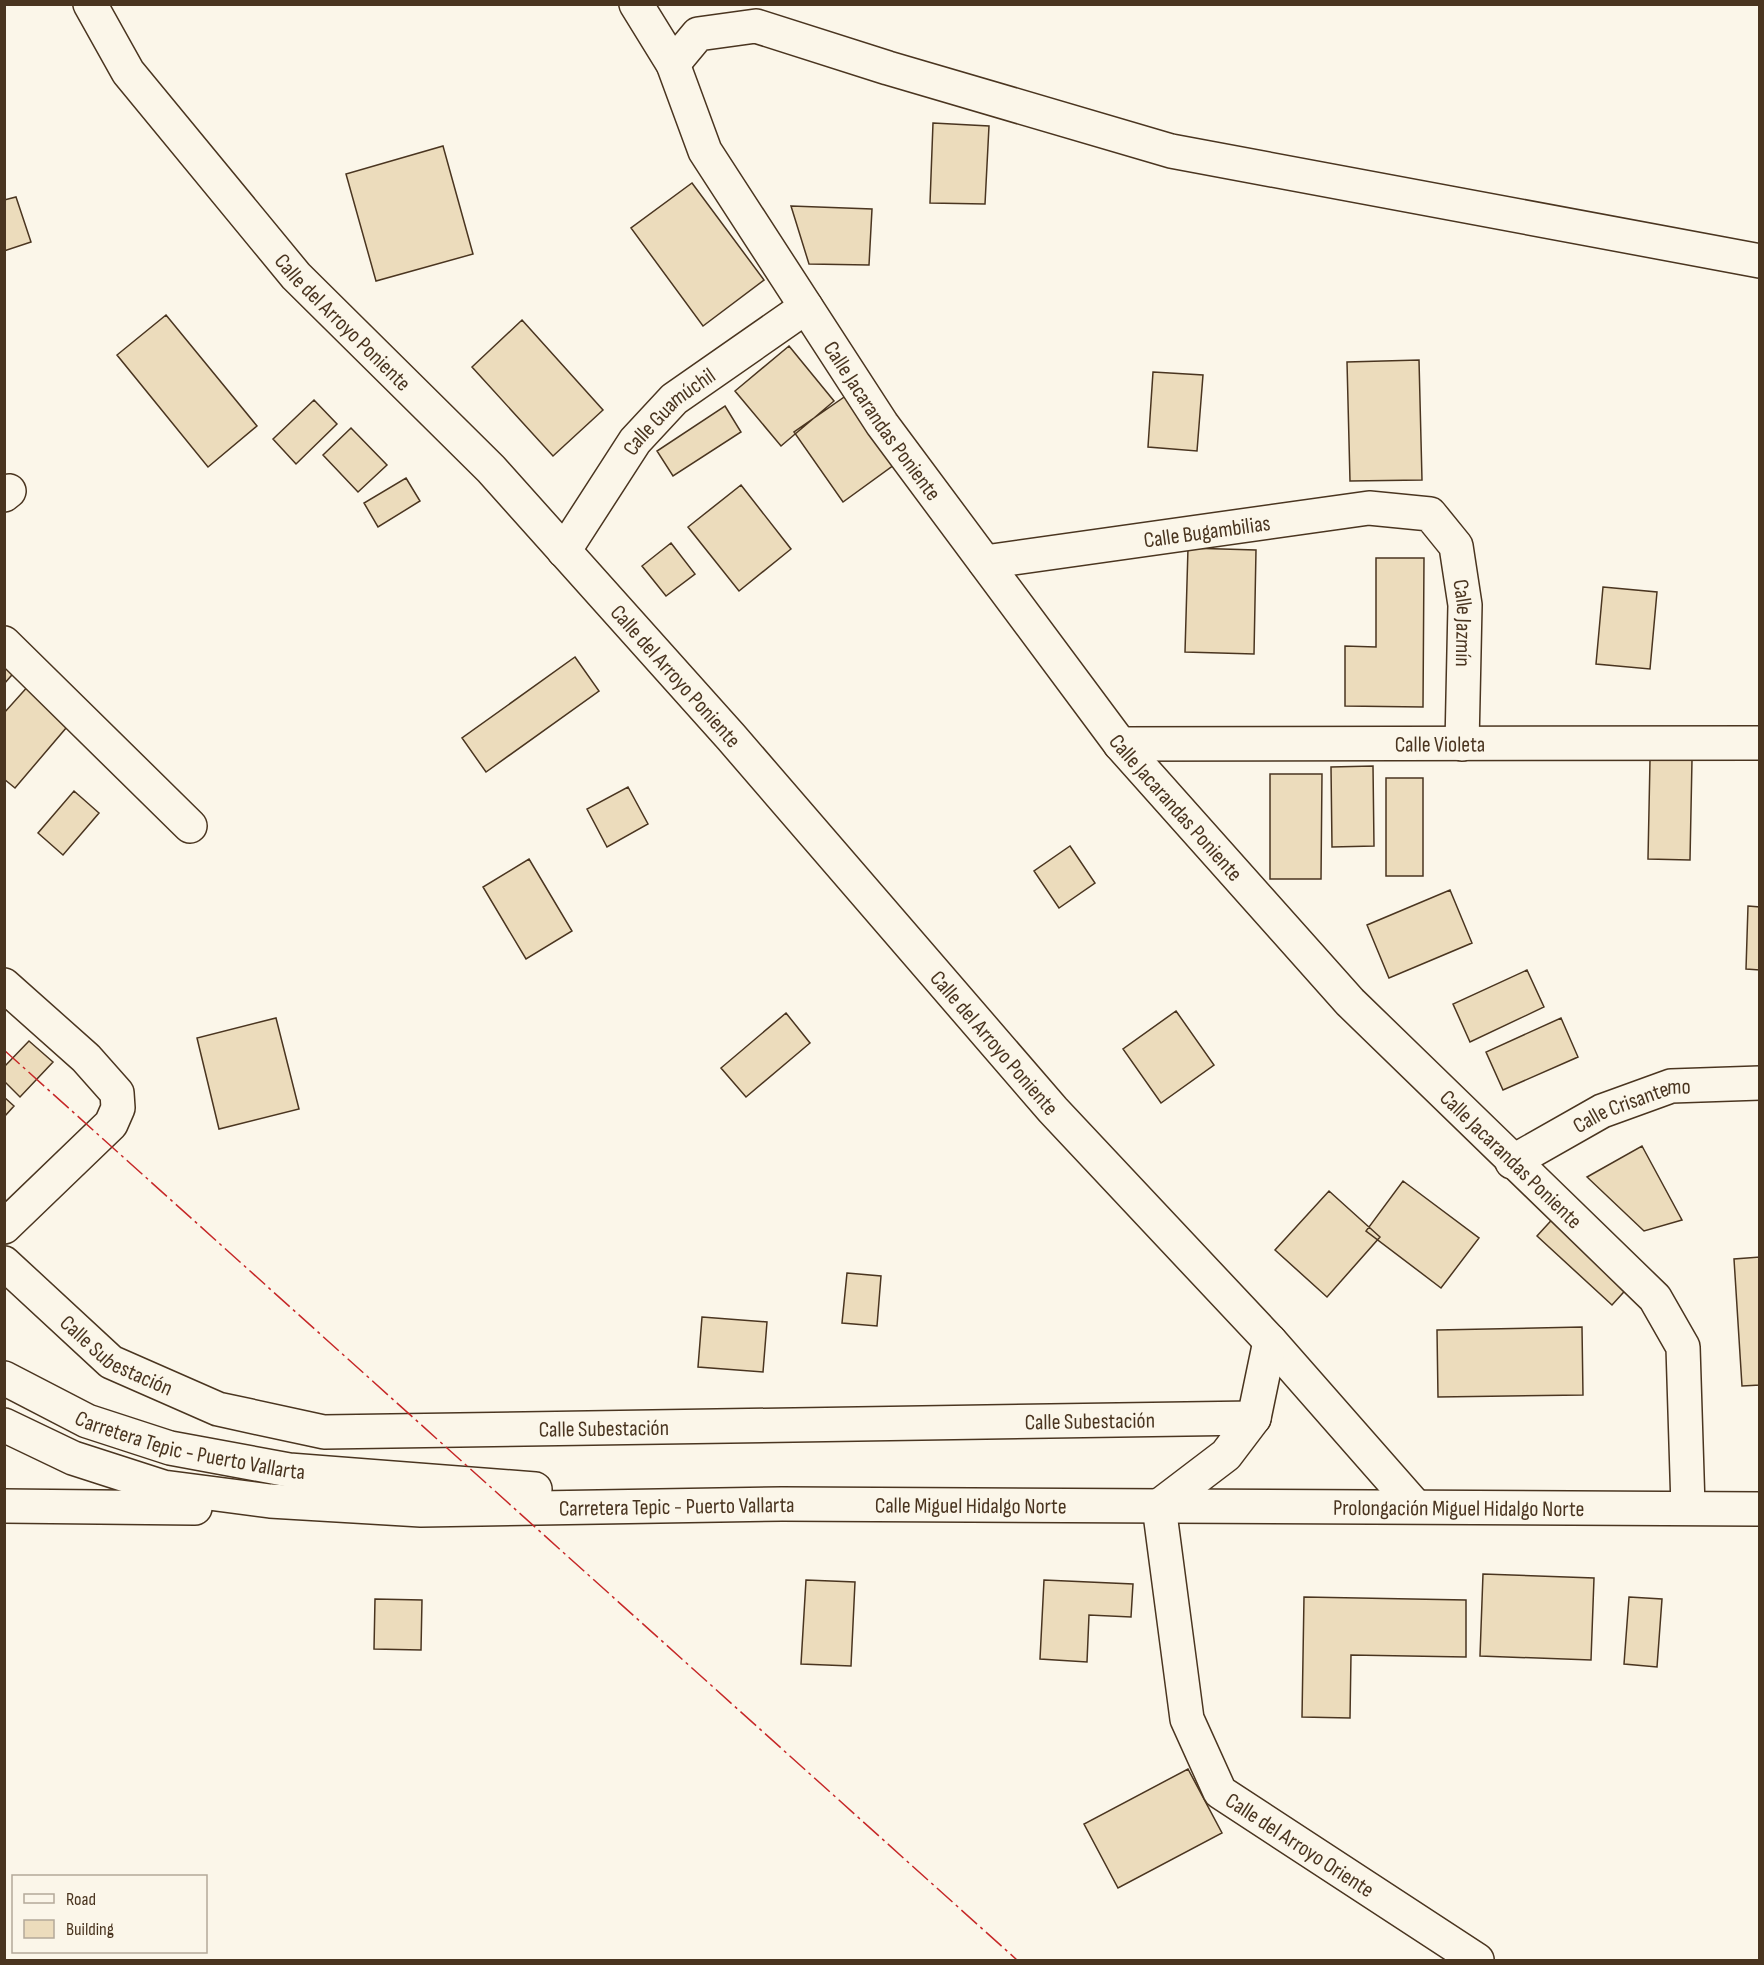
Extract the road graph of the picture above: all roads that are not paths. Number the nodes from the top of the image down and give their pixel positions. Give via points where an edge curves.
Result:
1 (90, 4) edge
2 (636, 4) edge
3 (726, 4) edge
4 (756, 26) junction
5 (673, 64) junction
6 (1760, 261) edge
7 (806, 307) junction
8 (1430, 514) joint
9 (564, 551) junction
10 (985, 562) junction
11 (4, 643) edge
12 (1760, 743) edge
13 (1120, 744) junction
14 (1462, 744) junction
15 (190, 826) dead end
16 (4, 985) edge
17 (1760, 1083) edge
18 (1512, 1162) junction
19 (4, 1227) edge
20 (4, 1263) edge
21 (1270, 1341) junction
22 (4, 1378) edge
23 (1254, 1418) junction
24 (4, 1425) edge
25 (782, 1504) junction
26 (4, 1506) edge
27 (1159, 1506) junction
28 (1415, 1506) junction
29 (1688, 1507) junction
30 (1760, 1509) edge
31 (421, 1510) junction
32 (1477, 1960) edge

1 - 9 main road, Calle del Arroyo Poniente via 128,72 296,276 491,469
2 - 5 main road, Calle Jacarandas Poniente
3 - 4 main road
4 - 5 main road via 698,34
4 - 6 main road via 1171,151
5 - 7 main road, Calle Jacarandas Poniente via 705,152
7 - 9 main road, Calle Guamúchil via 674,399 635,441
7 - 10 main road, Calle Jacarandas Poniente via 882,424
8 - 10 main road, Calle Bugambilias via 1369,508
8 - 14 main road, Calle Jazmín via 1456,546 1465,605
9 - 21 main road, Calle del Arroyo Poniente via 731,736 1053,1110
10 - 13 main road, Calle Jacarandas Poniente
11 - 15 main road
12 - 14 main road, Calle Violeta
13 - 14 main road, Calle Violeta
13 - 18 main road, Calle Jacarandas Poniente via 1350,1002
16 - 19 main road via 87,1058 117,1093 118,1108 111,1124
17 - 18 main road, Calle Crisantemo via 1671,1086 1602,1111
18 - 29 main road, Calle Jacarandas Poniente via 1655,1298 1683,1347
20 - 23 main road, Calle Subestación via 111,1362 218,1409 324,1432
21 - 23 main road
21 - 28 main road, Calle del Arroyo Poniente
22 - 25 main road, Carretera Tepic - Puerto Vallarta via 87,1421 170,1448 289,1470
23 - 27 main road via 1226,1455
24 - 31 main road, Carretera Tepic - Puerto Vallarta via 73,1458 163,1487 270,1501
25 - 27 main road, Calle Miguel Hidalgo Norte
25 - 31 main road, Carretera Tepic - Puerto Vallarta
26 - 31 main road
27 - 28 main road, Prolongación Miguel Hidalgo Norte
27 - 32 main road, Calle del Arroyo Oriente via 1187,1719 1220,1792
28 - 29 main road, Prolongación Miguel Hidalgo Norte
29 - 30 main road, Prolongación Miguel Hidalgo Norte

